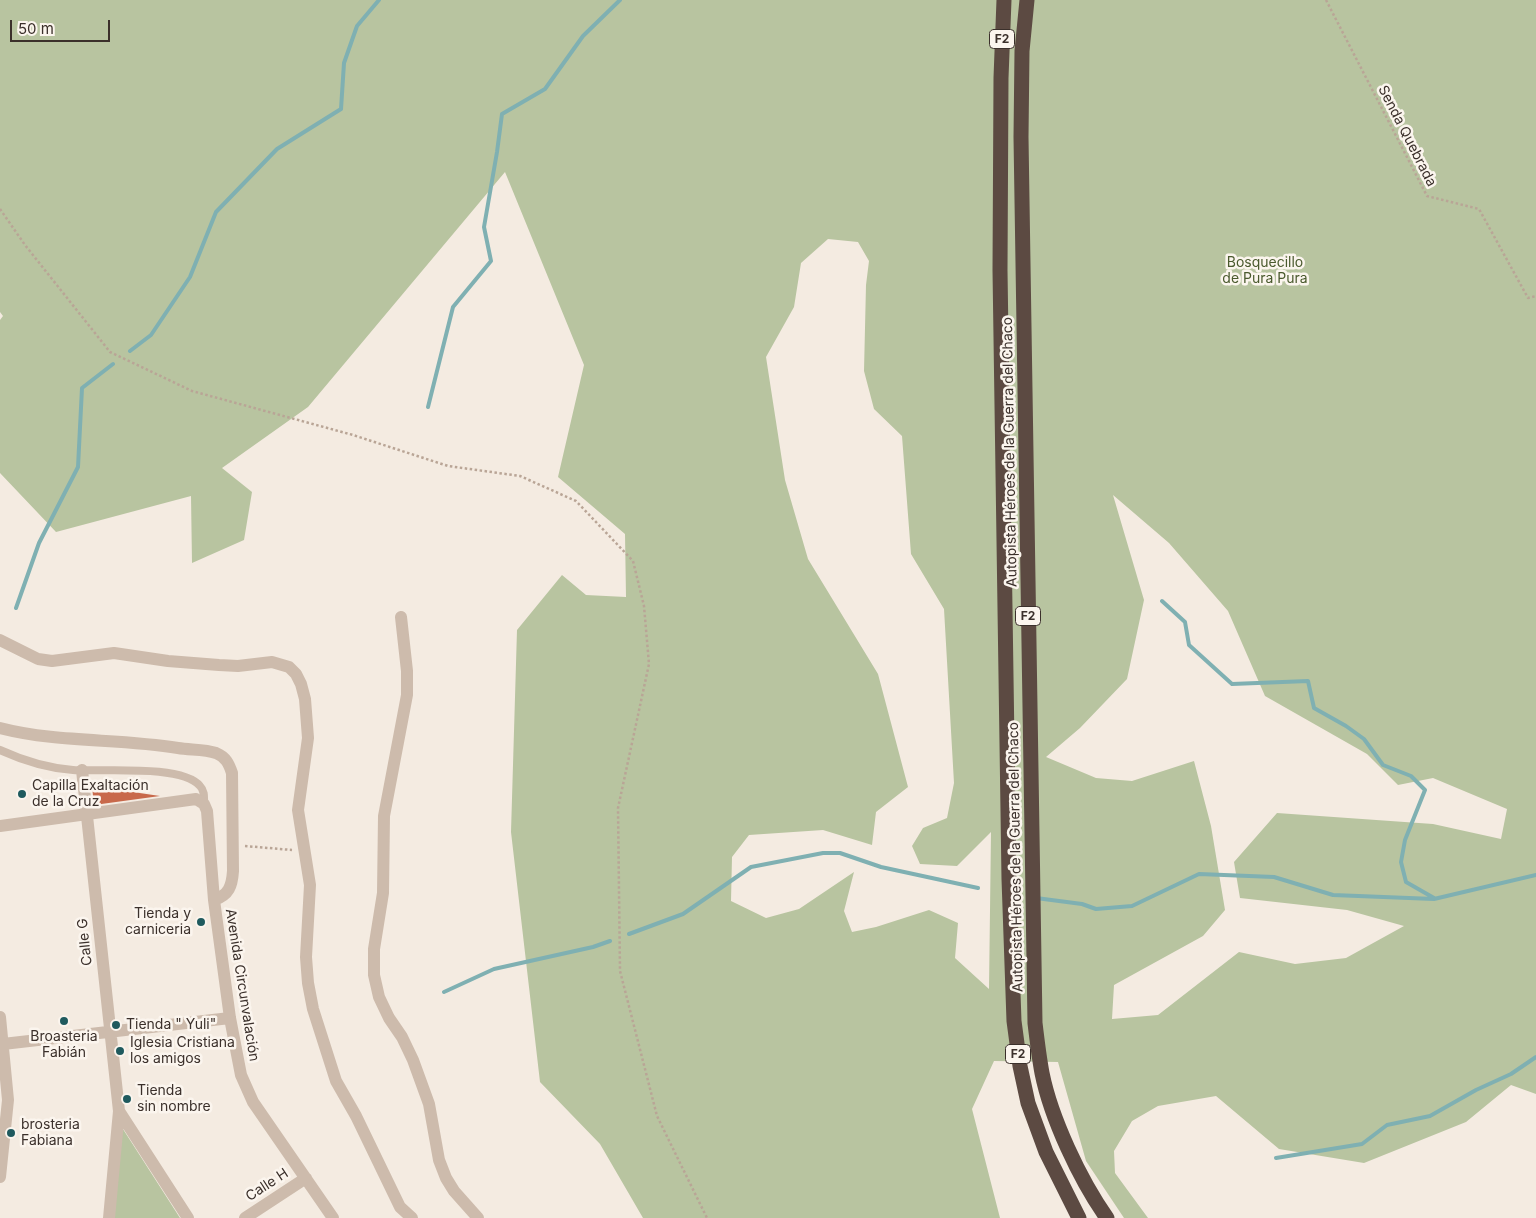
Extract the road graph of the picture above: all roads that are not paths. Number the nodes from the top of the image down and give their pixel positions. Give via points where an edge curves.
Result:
1 (1004, 0) edge
2 (1027, 0) edge
3 (401, 617) dead end
4 (0, 640) edge
5 (0, 728) edge
6 (0, 750) edge
7 (82, 770) junction
8 (204, 804) junction
9 (87, 814) junction
10 (0, 826) edge
11 (214, 900) junction
12 (0, 1017) edge
13 (230, 1018) junction
14 (110, 1032) junction
15 (3, 1044) junction
16 (4, 1100) edge
17 (119, 1112) junction
18 (0, 1177) edge
19 (306, 1178) junction
20 (320, 1198) junction
21 (109, 1218) edge
22 (188, 1218) edge
23 (245, 1218) edge
24 (322, 1218) edge
25 (333, 1218) edge
26 (412, 1218) edge
27 (478, 1218) edge
28 (1079, 1218) edge
29 (1107, 1218) edge

1 - 28 highway, Autopista Héroes de la Guerra del Chaco / F2 via 1000,270 1014,1021 1028,1102 1046,1152
2 - 29 highway, Autopista Héroes de la Guerra del Chaco / F2 via 1022,51 1021,137 1035,1023 1042,1074 1053,1110 1084,1180
3 - 27 street via 407,695 384,816 383,894 374,949 374,975 379,997 402,1036 429,1104 439,1160 446,1178
4 - 26 street via 38,659 52,661 114,653 168,662 219,665 272,662 288,667 296,674 305,699 308,738 298,810 310,885 306,957 313,1009 336,1081 400,1207
5 - 11 street, Avenida Circunvalación via 56,738 114,740 215,753 228,762 232,773 232,886
6 - 7 lane via 25,761
7 - 8 lane via 168,773 201,787
7 - 9 street, Calle G
8 - 9 street via 196,799
8 - 11 street
9 - 10 street
9 - 14 street, Calle G
11 - 13 street, Avenida Circunvalación
12 - 15 street
13 - 14 street
13 - 19 street, Avenida Circunvalación via 241,1075 253,1102
14 - 15 street
14 - 17 street, Calle G
15 - 16 street
16 - 18 street
17 - 21 street, Calle G
17 - 22 street, Calle G
19 - 20 street, Avenida Circunvalación
19 - 23 street, Calle H
20 - 24 street
20 - 25 street, Avenida Circunvalación

